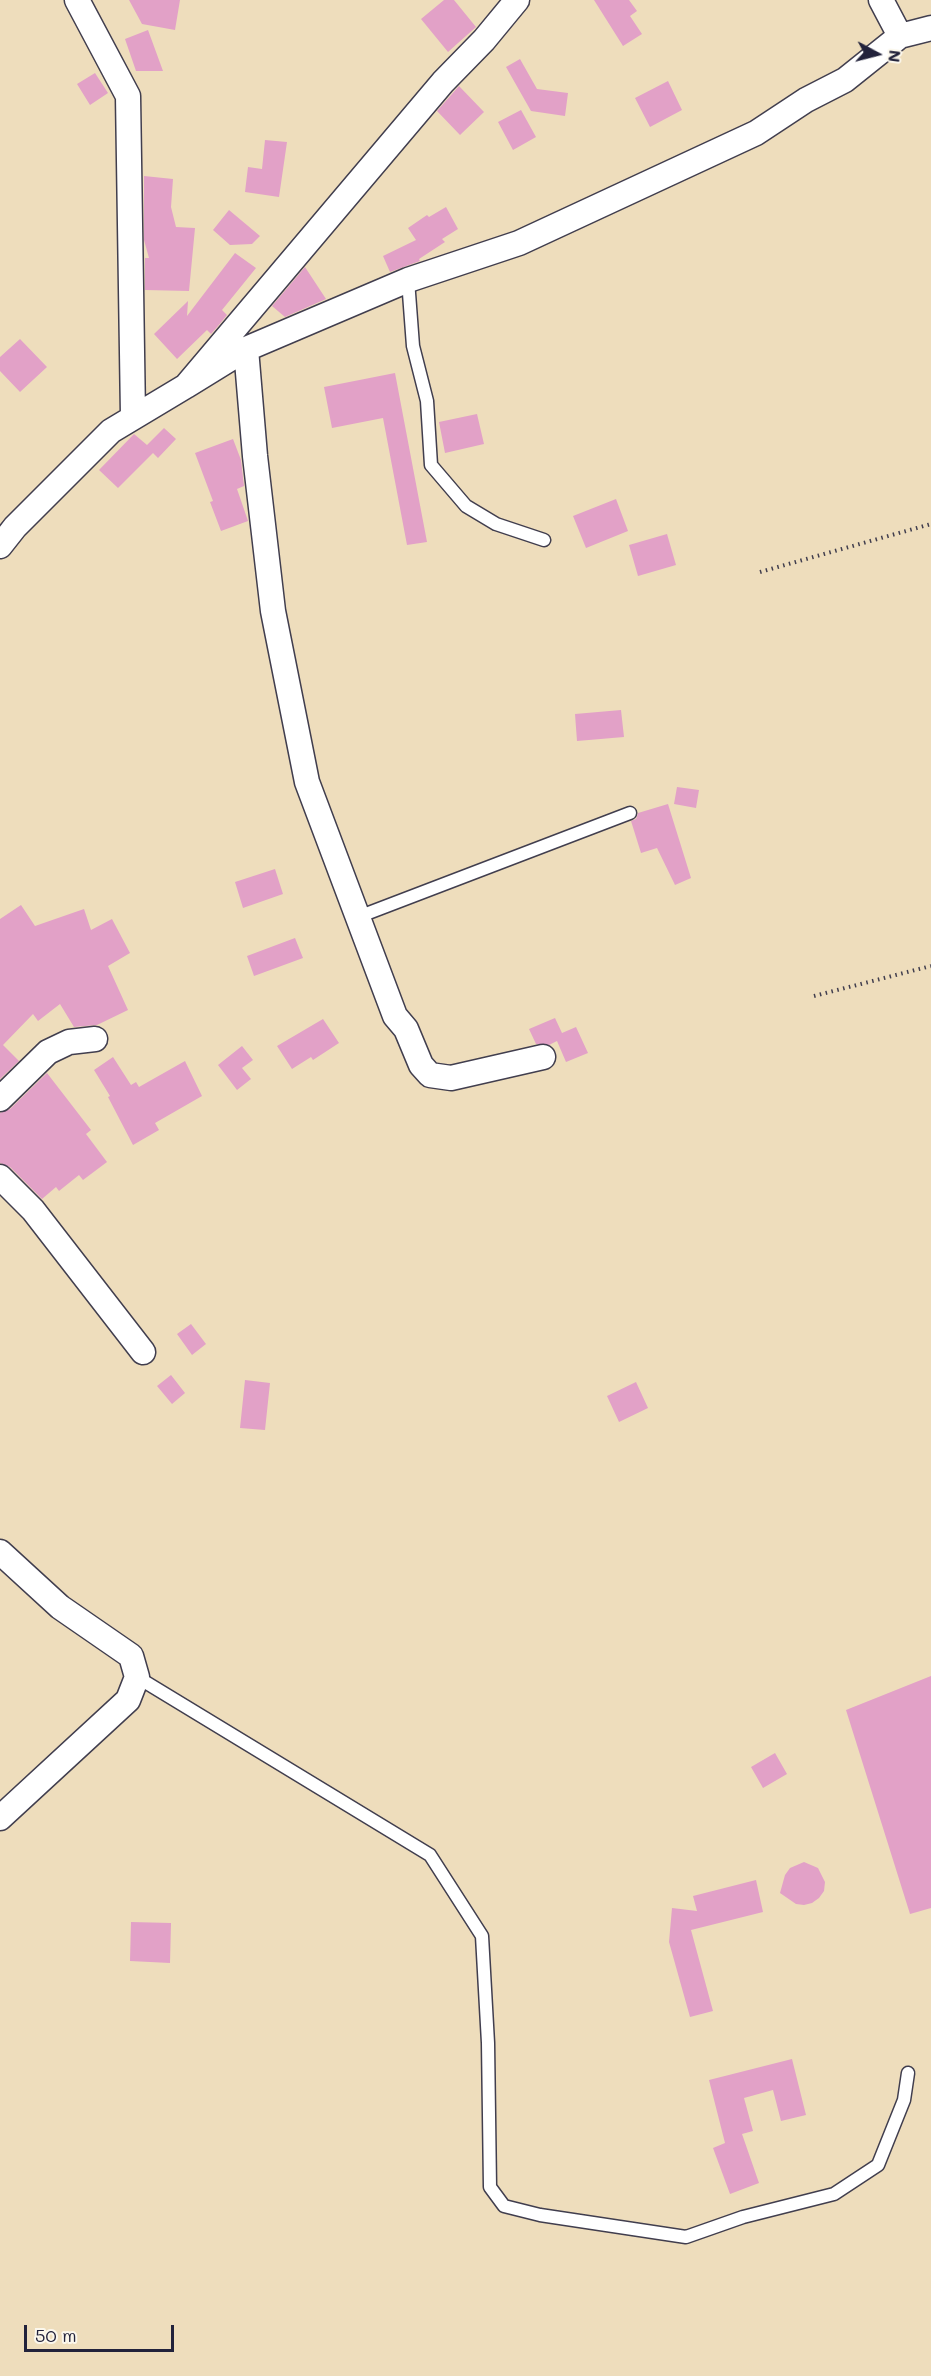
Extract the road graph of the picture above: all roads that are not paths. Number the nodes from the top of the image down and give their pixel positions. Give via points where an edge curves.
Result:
1 (76, 0) edge
2 (517, 0) edge
3 (881, 0) edge
4 (931, 28) edge
5 (900, 36) junction
6 (408, 280) junction
7 (246, 349) junction
8 (186, 386) junction
9 (133, 416) junction
10 (544, 540) dead end
11 (0, 546) edge
12 (630, 813) dead end
13 (358, 917) junction
14 (95, 1039) dead end
15 (543, 1057) dead end
16 (0, 1099) edge
17 (0, 1177) edge
18 (142, 1352) dead end
19 (0, 1552) edge
20 (137, 1677) junction
21 (0, 1818) edge
22 (908, 2073) dead end

1 - 9 street via 128,96
2 - 8 street
3 - 5 street
4 - 5 street
5 - 6 street via 845,80 756,133 519,243
6 - 7 street
6 - 10 lane via 413,346 427,401 431,465 466,506 496,524
7 - 8 street
7 - 13 street via 273,611 307,782
8 - 9 street
9 - 11 street via 111,431
12 - 13 lane
13 - 15 street via 395,1016 430,1075 451,1078
14 - 16 street via 69,1042 48,1052
17 - 18 street via 33,1210
19 - 20 street via 60,1607 131,1656
20 - 21 street via 128,1700
20 - 22 lane via 430,1855 482,1936 490,2187 504,2206 686,2237 743,2217 834,2194 878,2165 904,2100

